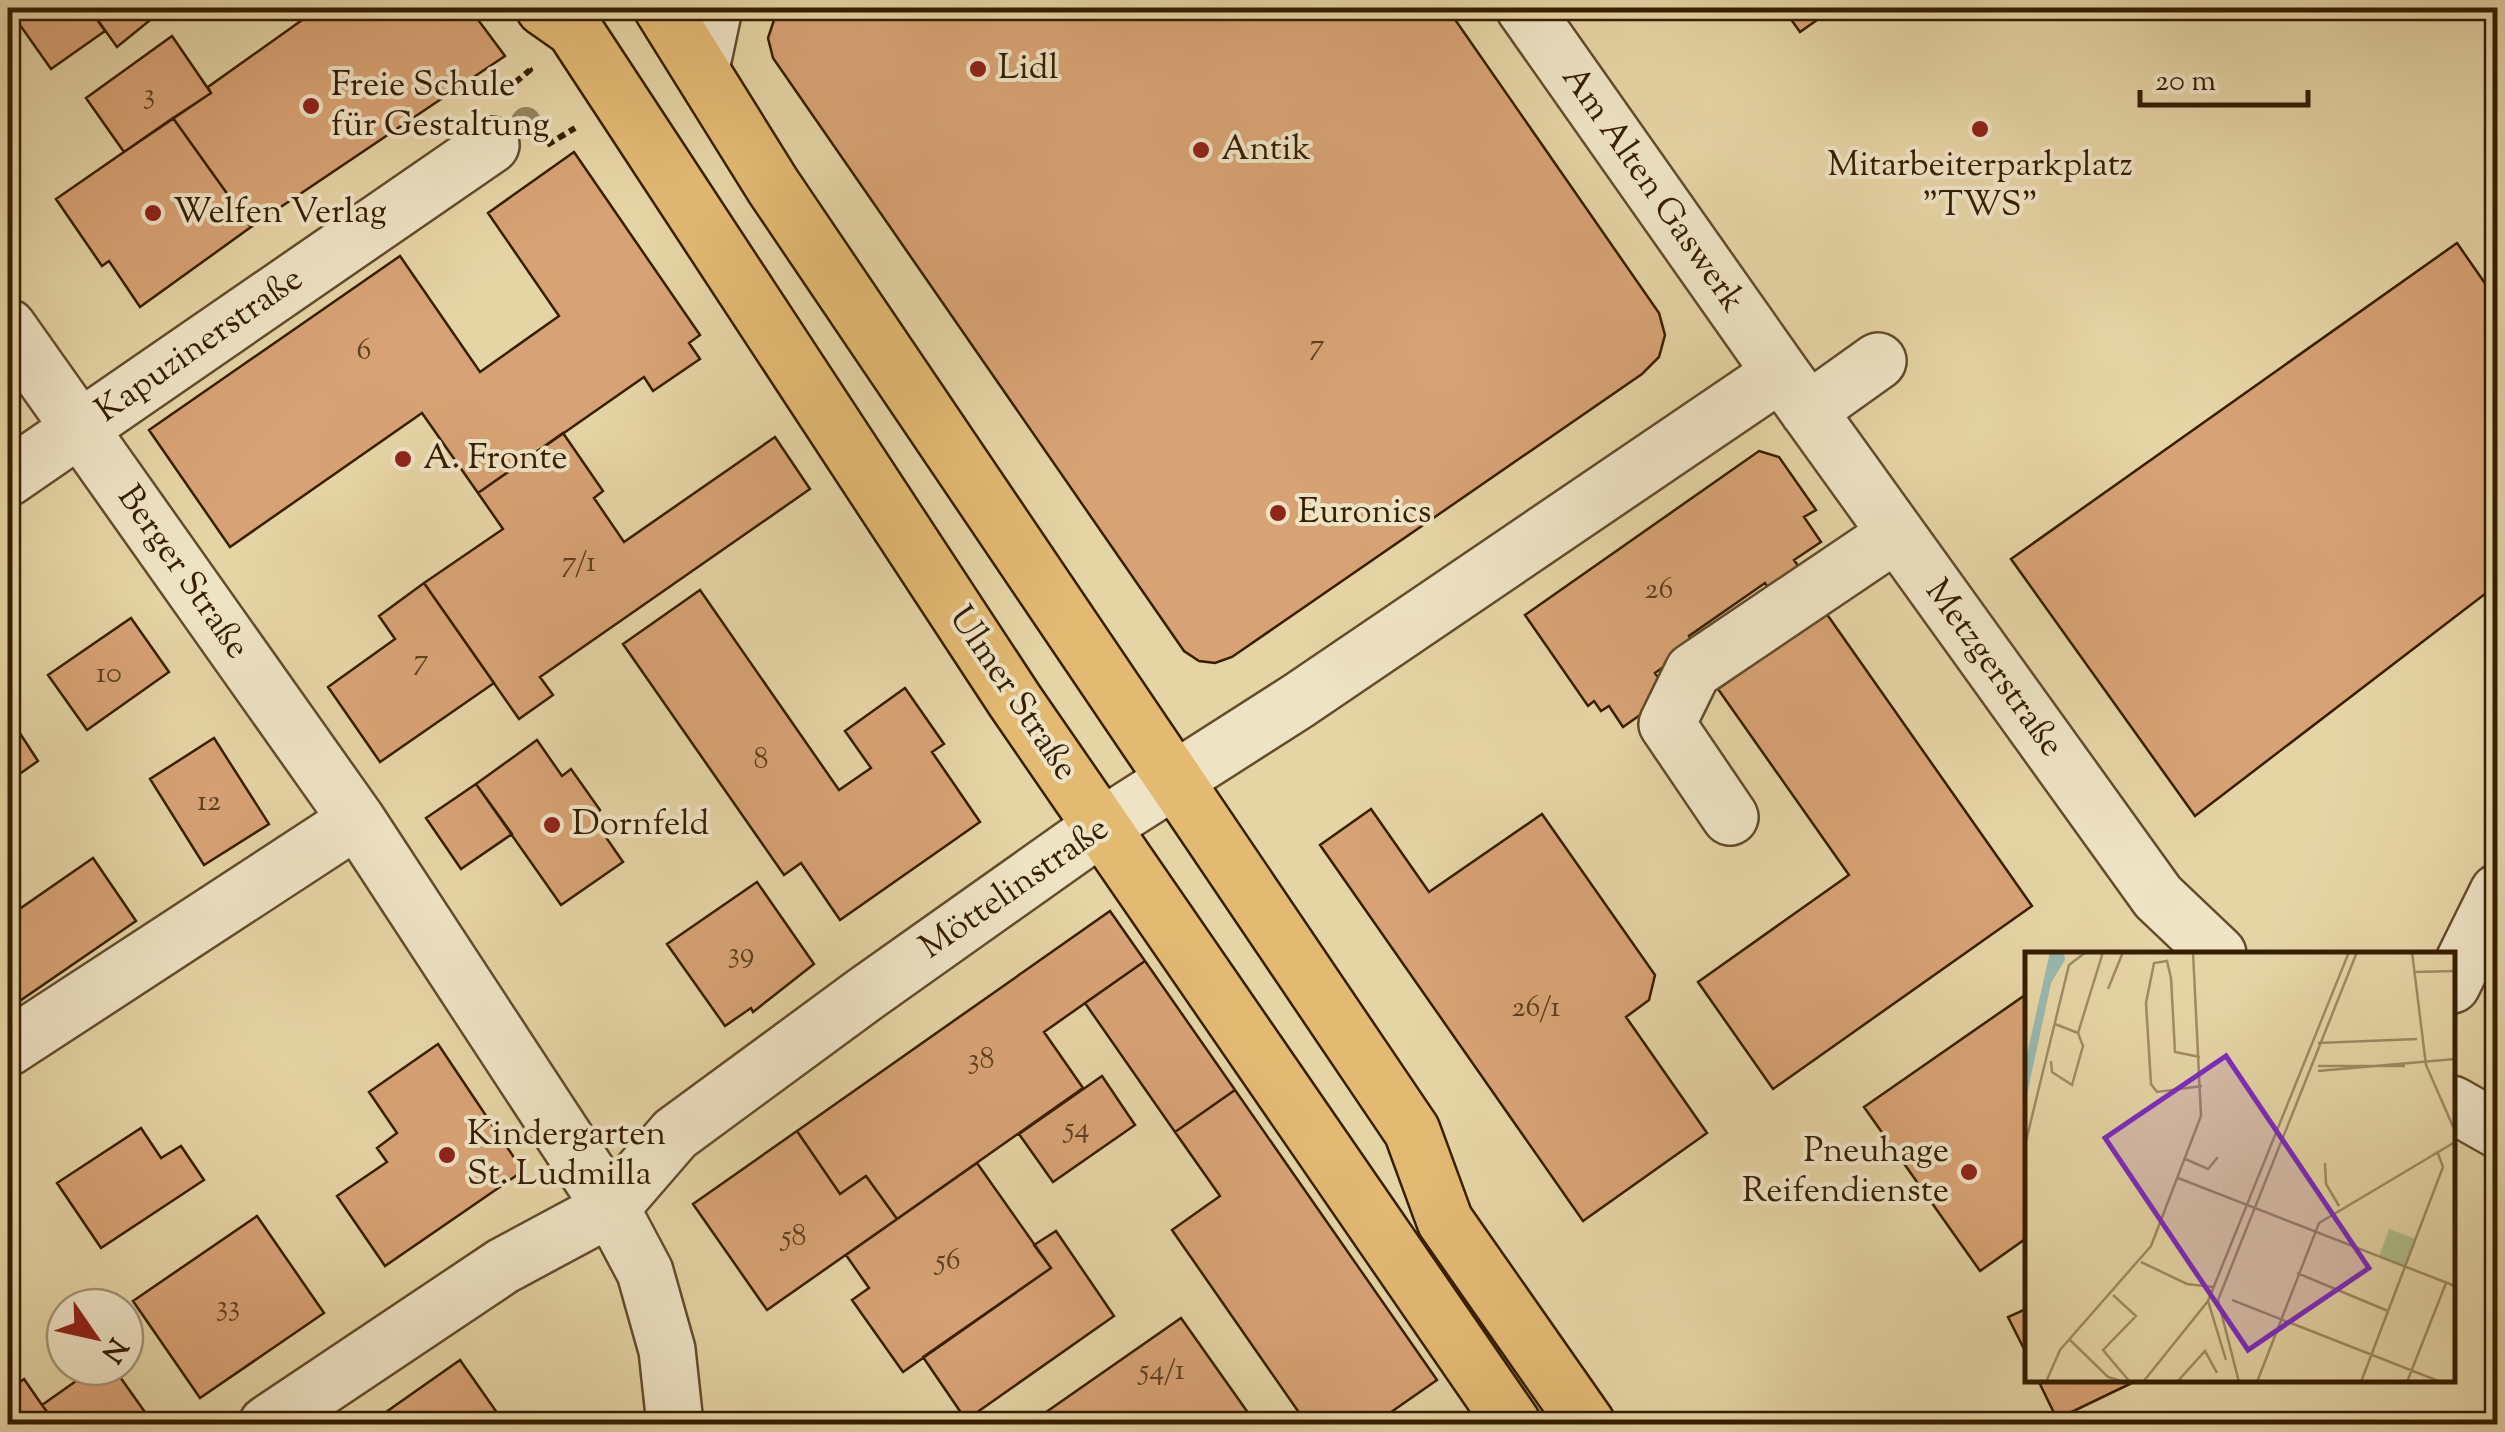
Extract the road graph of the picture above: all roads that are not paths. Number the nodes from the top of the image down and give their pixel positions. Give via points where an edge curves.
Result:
1 (544, 8) edge
2 (662, 8) edge
3 (714, 8) edge
4 (1524, 8) edge
5 (701, 69) junction
6 (491, 144) road end
7 (8, 326) edge
8 (1878, 362) dead end
9 (1794, 392) junction
10 (80, 429) junction
11 (8, 478) edge
12 (1896, 534) junction
13 (1174, 781) junction
14 (1730, 817) dead end
15 (357, 820) junction
16 (1101, 827) junction
17 (2498, 892) edge
18 (2216, 952) edge
19 (2455, 980) edge
20 (8, 1048) edge
21 (2455, 1106) edge
22 (2498, 1130) edge
23 (611, 1208) junction
24 (1498, 1403) edge
25 (268, 1424) edge
26 (675, 1424) edge
27 (1587, 1424) edge

1 - 16 main road, Ulmer Straße via 574,29
2 - 5 main road
3 - 5 street
4 - 9 street, Am Alten Gaswerk
5 - 13 main road
6 - 10 street, Kapuzinerstraße
7 - 10 street, Berger Straße
8 - 9 street, Möttelinstraße
9 - 12 street, Metzgerstraße
9 - 13 street, Möttelinstraße
10 - 11 street, Kapuzinerstraße
10 - 15 street, Berger Straße
12 - 14 street via 1692,671 1667,724
12 - 18 street, Metzgerstraße via 2158,897
13 - 16 street, Möttelinstraße
13 - 27 main road via 1412,1131 1444,1221
15 - 20 street
15 - 23 street, Berger Straße
16 - 23 street, Möttelinstraße via 675,1134
16 - 24 main road, Ulmer Straße
17 - 19 street
21 - 22 street
23 - 25 street, Möttelinstraße via 503,1266
23 - 26 street, Berger Straße via 645,1272 667,1350

